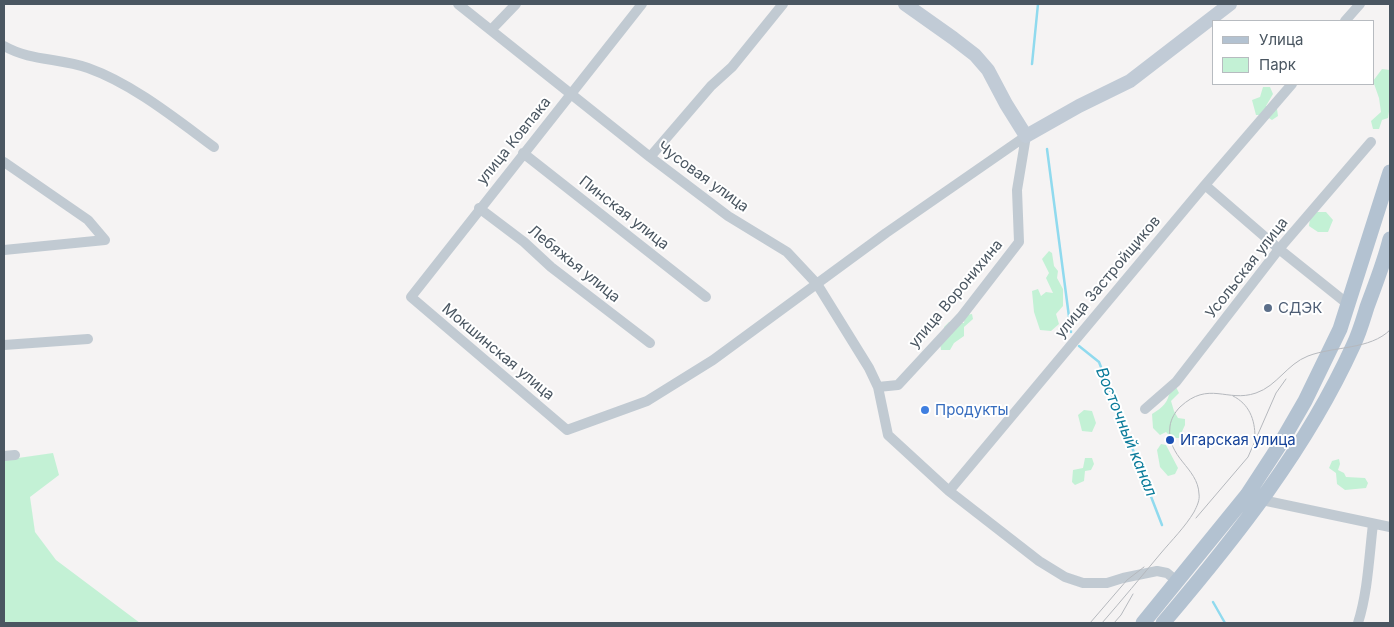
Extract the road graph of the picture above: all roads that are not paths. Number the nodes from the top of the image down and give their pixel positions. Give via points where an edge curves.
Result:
1 (458, 4) edge
2 (516, 4) edge
3 (642, 4) edge
4 (783, 4) edge
5 (905, 4) edge
6 (1230, 4) edge
7 (1360, 4) edge
8 (1346, 20) edge
9 (491, 30) junction
10 (4, 46) edge
11 (1291, 85) edge
12 (570, 94) junction
13 (1026, 136) junction
14 (1371, 142) dead end
15 (214, 147) dead end
16 (524, 153) junction
17 (650, 157) junction
18 (4, 162) edge
19 (1390, 172) edge
20 (1205, 185) junction
21 (479, 208) junction
22 (1390, 239) edge
23 (1279, 249) junction
24 (4, 250) edge
25 (817, 284) junction
26 (410, 297) joint
27 (706, 297) dead end
28 (1349, 305) junction
29 (88, 339) dead end
30 (650, 343) dead end
31 (4, 345) edge
32 (878, 388) junction
33 (1145, 409) dead end
34 (15, 455) dead end
35 (4, 456) edge
36 (949, 491) junction
37 (1262, 500) junction
38 (1373, 524) junction
39 (1390, 527) edge
40 (1178, 582) junction
41 (1143, 623) edge
42 (1163, 623) edge
43 (1358, 623) edge

1 - 9 street, Чусовая улица
2 - 9 street
3 - 12 street, улица Ковпака
4 - 17 street
5 - 13 street via 975,55 988,70
6 - 13 street via 1130,81
7 - 8 street
9 - 12 street, Чусовая улица
10 - 15 street via 30,57 98,72 149,100
11 - 20 street, улица Застройщиков
12 - 16 street, улица Ковпака
12 - 17 street, Чусовая улица
13 - 25 street
13 - 32 street, улица Воронихина via 1017,190 1019,242 961,317 898,385
14 - 23 street, Усольская улица
16 - 21 street, улица Ковпака
16 - 27 street, Пинская улица
17 - 25 street, Чусовая улица via 728,216 787,252
18 - 24 street via 88,220 105,240
19 - 28 main road
20 - 23 street
20 - 36 street, улица Застройщиков
21 - 26 street, улица Ковпака
21 - 30 street, Лебяжья улица
22 - 37 main road via 1354,345 1298,448
23 - 28 street
23 - 33 street, Усольская улица via 1176,382
25 - 26 street, Мокшинская улица via 713,360 647,401 567,430
25 - 32 street, Чусовая улица
28 - 40 main road via 1300,408 1248,495
29 - 31 street
32 - 36 street, Чусовая улица via 888,435
34 - 35 street
36 - 40 street, Чусовая улица via 1065,577 1083,583 1107,583 1157,571 1167,573
37 - 38 street
37 - 42 main road
38 - 39 street
38 - 43 street via 1367,593
40 - 41 main road

